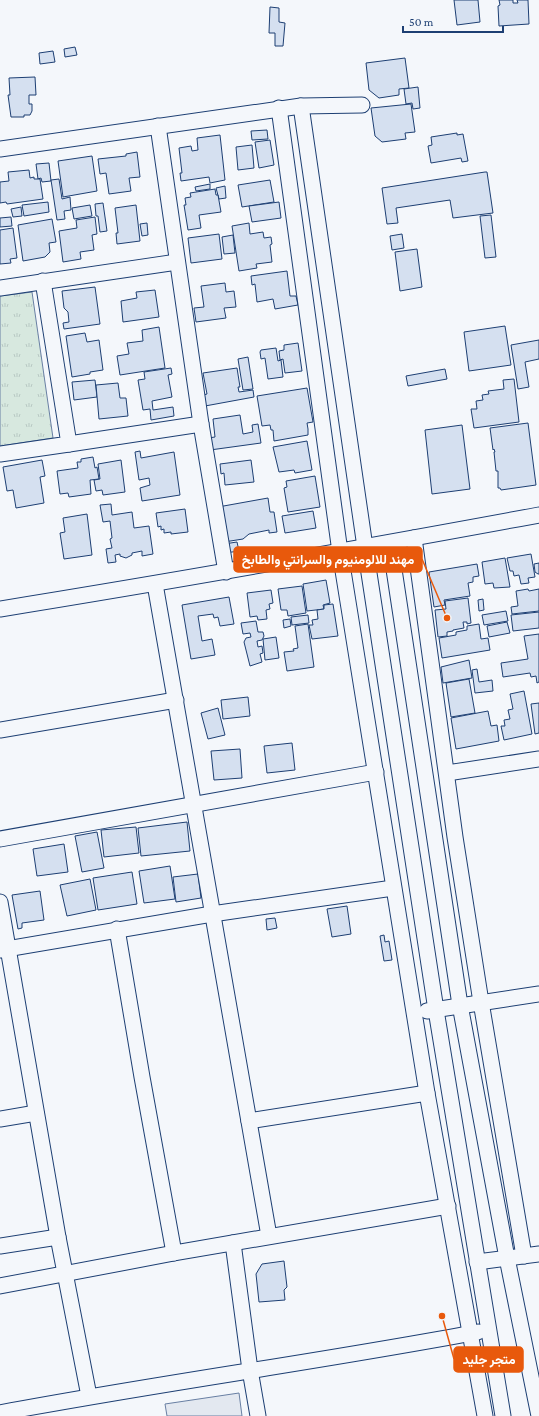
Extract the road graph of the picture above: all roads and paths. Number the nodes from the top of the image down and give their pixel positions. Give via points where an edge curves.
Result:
1 (362, 105) dead end
2 (301, 106) junction
3 (279, 108) junction
4 (158, 126) junction
5 (0, 149) edge
6 (178, 262) junction
7 (44, 281) junction
8 (0, 288) edge
9 (201, 424) junction
10 (69, 444) junction
11 (0, 454) edge
12 (539, 515) edge
13 (414, 538) junction
14 (390, 543) junction
15 (366, 547) junction
16 (340, 552) junction
17 (226, 572) junction
18 (155, 584) junction
19 (0, 609) edge
20 (176, 700) junction
21 (0, 730) edge
22 (539, 759) edge
23 (376, 772) junction
24 (447, 773) junction
25 (193, 804) junction
26 (0, 839) edge
27 (393, 888) junction
28 (0, 902) edge
29 (212, 914) junction
30 (117, 929) junction
31 (4, 949) edge
32 (539, 994) edge
33 (481, 1002) junction
34 (460, 1006) junction
35 (436, 1010) junction
36 (415, 1013) junction
37 (427, 1093) junction
38 (36, 1113) junction
39 (0, 1119) edge
40 (249, 1121) junction
41 (448, 1206) junction
42 (269, 1236) junction
43 (58, 1237) junction
44 (233, 1242) junction
45 (0, 1246) edge
46 (174, 1253) junction
47 (532, 1255) edge
48 (507, 1258) junction
49 (477, 1262) junction
50 (66, 1274) junction
51 (0, 1286) edge
52 (488, 1330) junction
53 (469, 1334) junction
54 (250, 1370) junction
55 (89, 1396) junction
56 (0, 1413) edge
57 (258, 1416) edge
58 (485, 1416) edge
59 (503, 1416) edge
60 (539, 1416) edge

1 - 2 street
2 - 3 street
2 - 15 street
3 - 4 street
3 - 16 street
4 - 5 street
4 - 6 street
6 - 7 street
6 - 9 street
7 - 8 street
7 - 10 street
9 - 10 street
9 - 17 street
10 - 11 street
12 - 13 street
13 - 14 street
13 - 24 street
14 - 15 street
14 - 34 street
15 - 16 street
15 - 35 street
16 - 17 street
16 - 23 street
17 - 18 street
18 - 19 street
18 - 20 street
20 - 21 street
20 - 25 street
22 - 24 street
23 - 25 street
23 - 27 street
24 - 33 street
25 - 26 street
25 - 29 street
27 - 29 street
27 - 36 street
28 - 31 street
29 - 30 street
29 - 40 street
30 - 31 street
30 - 46 street
31 - 38 street
32 - 33 street
33 - 34 street
33 - 47 street
34 - 35 street
34 - 48 street
35 - 36 street
35 - 49 street
36 - 37 street
37 - 40 street
37 - 41 street
38 - 39 street
38 - 43 street
40 - 42 street
41 - 42 street
41 - 53 street
42 - 44 street
43 - 45 street
43 - 50 street
44 - 46 street
44 - 54 street
46 - 50 street
47 - 48 street
48 - 49 street
48 - 60 street
49 - 52 street
50 - 51 street
50 - 55 street
52 - 53 street
52 - 59 street
53 - 54 street
53 - 58 street
54 - 55 street
54 - 57 street
55 - 56 street

